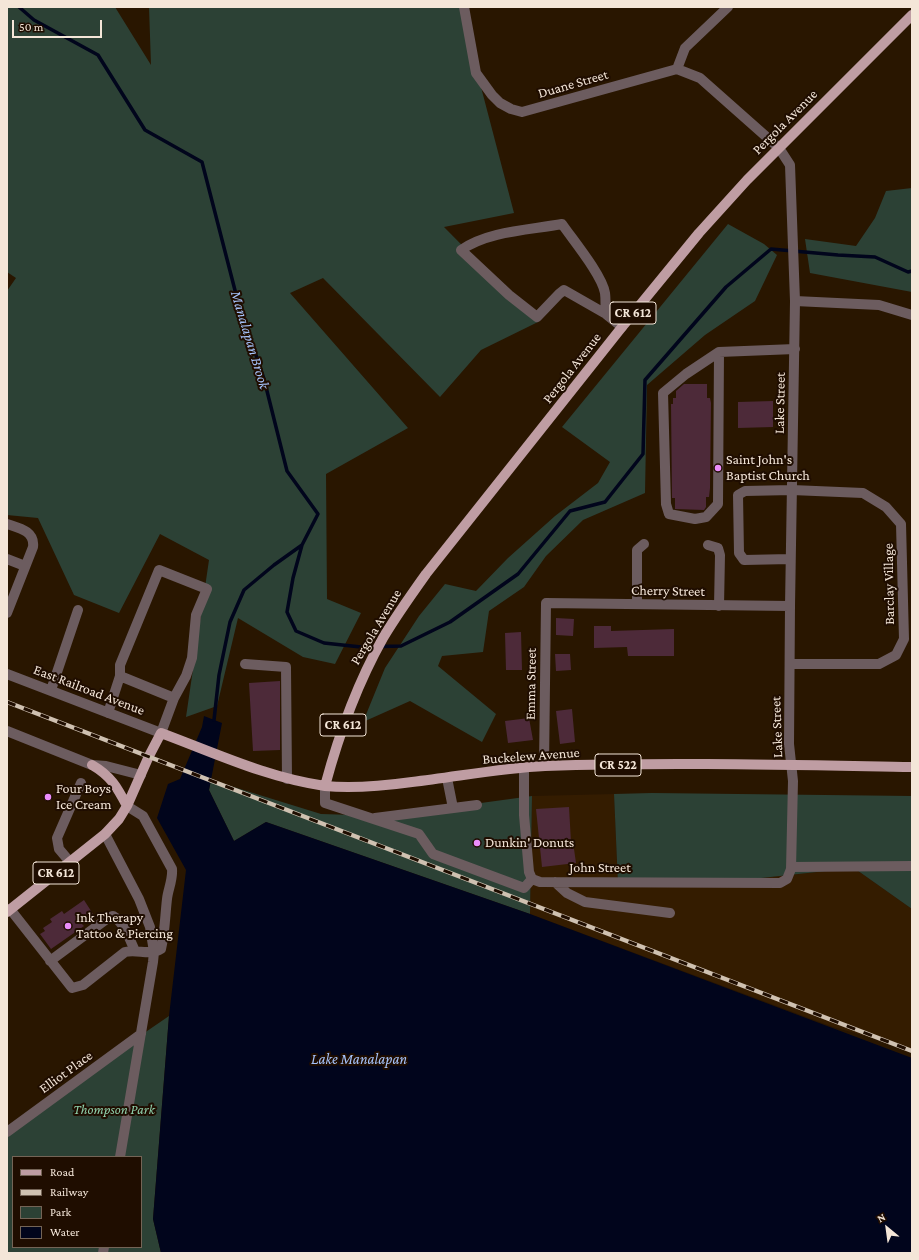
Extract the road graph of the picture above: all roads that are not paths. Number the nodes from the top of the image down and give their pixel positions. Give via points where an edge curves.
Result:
1 (464, 7) edge
2 (728, 7) edge
3 (912, 15) edge
4 (677, 69) junction
5 (779, 148) junction
6 (795, 301) junction
7 (606, 314) junction
8 (912, 315) edge
9 (622, 327) junction
10 (795, 349) junction
11 (719, 352) junction
12 (792, 490) junction
13 (7, 524) edge
14 (644, 544) dead end
15 (708, 545) dead end
16 (7, 559) edge
17 (790, 559) junction
18 (26, 566) junction
19 (546, 603) joint
20 (637, 604) junction
21 (719, 606) junction
22 (790, 606) junction
23 (78, 610) dead end
24 (7, 613) edge
25 (244, 664) dead end
26 (790, 664) junction
27 (7, 674) edge
28 (120, 676) junction
29 (50, 690) junction
30 (174, 698) junction
31 (108, 713) junction
32 (7, 732) edge
33 (161, 733) junction
34 (92, 765) junction
35 (544, 766) junction
36 (792, 766) junction
37 (912, 767) edge
38 (524, 768) junction
39 (141, 775) junction
40 (447, 778) junction
41 (287, 779) junction
42 (81, 783) dead end
43 (325, 786) junction
44 (477, 805) dead end
45 (127, 806) junction
46 (453, 808) junction
47 (371, 818) junction
48 (105, 834) junction
49 (70, 862) junction
50 (912, 866) edge
51 (791, 867) junction
52 (532, 878) junction
53 (554, 882) junction
54 (8, 911) edge
55 (670, 913) dead end
56 (135, 951) junction
57 (154, 952) junction
58 (50, 961) junction
59 (141, 1034) junction
60 (7, 1132) edge
61 (120, 1156) edge

1 - 4 street, Duane Street via 476,73 492,95 511,109 528,111
2 - 4 street via 686,48
3 - 5 main road, Pergola Avenue / CR 612
4 - 5 street, Lake Street via 700,78
5 - 6 street, Lake Street via 790,164
5 - 9 main road, Pergola Avenue / CR 612 via 699,233
6 - 8 street via 879,305
6 - 10 street, Lake Street
7 - 7 street via 605,293 601,282 562,224 496,235 471,243 461,250 509,295 537,317 564,290
7 - 9 street
9 - 43 main road, Pergola Avenue / CR 612 via 426,574 400,611 368,667 353,700 337,742
10 - 11 street
10 - 12 street, Lake Street
11 - 11 street via 663,393 666,504 670,514 695,519 706,517 718,504
12 - 17 street, Lake Street
12 - 17 street, Barclay Village via 745,491 738,495 739,553 744,560
12 - 26 street, Barclay Village via 863,493 886,507 901,524 904,639 896,655 880,664
13 - 18 street via 26,531 31,536 33,547
14 - 20 street via 637,550
15 - 21 street via 718,548 720,554
16 - 18 street
17 - 22 street, Lake Street
18 - 24 street
19 - 20 street, Cherry Street
19 - 35 street, Emma Street
20 - 21 street, Cherry Street
21 - 22 street, Cherry Street
22 - 26 street, Lake Street
23 - 29 street
25 - 41 street via 286,667
26 - 36 street, Lake Street via 789,744
27 - 29 street, East Railroad Avenue / CR 522
28 - 30 street
28 - 30 street via 120,665 159,570 207,589 196,615 192,658
28 - 31 street
29 - 31 street, East Railroad Avenue / CR 522
30 - 33 street
31 - 33 street, East Railroad Avenue / CR 522
32 - 34 street
33 - 39 main road, CR 612
33 - 41 main road, Buckelew Avenue / CR 522 via 250,768
34 - 39 street
34 - 45 main road via 104,772 113,782
35 - 36 main road, Buckelew Avenue / CR 522
35 - 38 main road, Buckelew Avenue / CR 522
36 - 37 main road, Buckelew Avenue / CR 522
36 - 51 street, Lake Street
38 - 40 main road, Buckelew Avenue / CR 522
38 - 52 street via 524,815 529,872
39 - 45 main road, CR 612
40 - 43 main road, Buckelew Avenue / CR 522 via 360,788
40 - 46 street
41 - 43 main road, Buckelew Avenue / CR 522
42 - 49 street via 57,838 60,849
43 - 47 street via 325,803
44 - 46 street
45 - 48 main road, CR 612 via 119,820
45 - 57 street via 143,816 172,869 162,949
46 - 47 street
47 - 52 street via 419,834 433,854 440,857 524,888
48 - 49 main road, CR 612
48 - 57 street via 139,899 150,928
49 - 54 main road, CR 612
50 - 51 street
51 - 53 street, John Street via 787,879 780,883
52 - 53 street, John Street via 540,882
53 - 55 street via 567,893 585,902
54 - 58 street
56 - 57 street
56 - 58 street via 125,952 84,985 75,988 69,985
56 - 58 street via 123,927 113,916
57 - 59 street
59 - 60 street, Elliot Place
59 - 61 street

